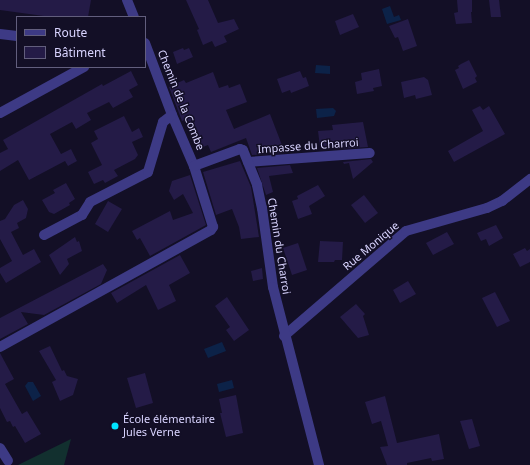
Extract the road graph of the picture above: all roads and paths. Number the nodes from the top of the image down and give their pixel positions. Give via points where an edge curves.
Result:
1 (127, 0) edge
2 (134, 16) edge
3 (0, 34) edge
4 (16, 36) edge
5 (146, 46) edge
6 (82, 68) edge
7 (0, 113) edge
8 (172, 115) junction
9 (370, 153) dead end
10 (248, 162) junction
11 (194, 166) junction
12 (530, 179) edge
13 (44, 235) dead end
14 (284, 336) junction
15 (0, 347) edge
16 (0, 448) edge
17 (8, 461) dead end
18 (319, 465) edge

1 - 2 street
3 - 4 street
5 - 8 street, Chemin de la Combe
6 - 7 street
8 - 11 street, Chemin de la Combe
8 - 13 street via 163,122 148,172 90,202 82,216
9 - 10 street, Impasse du Charroi
10 - 11 street, Chemin du Charroi via 243,150 237,149
10 - 14 street, Chemin du Charroi via 262,208 273,287
11 - 15 street via 213,227 211,230
12 - 14 street, Rue Monique via 502,201 487,208 406,231
14 - 18 street, Chemin du Charroi
16 - 17 street

